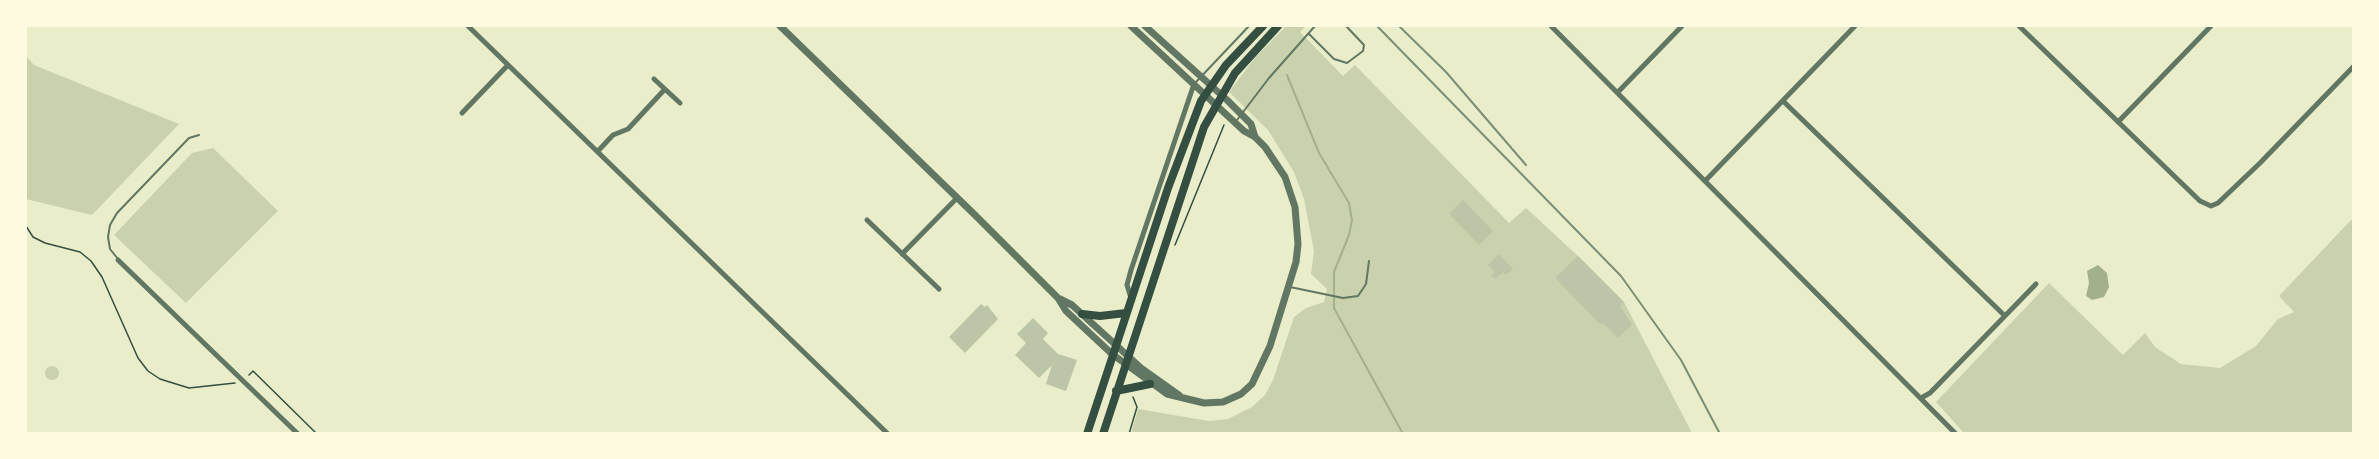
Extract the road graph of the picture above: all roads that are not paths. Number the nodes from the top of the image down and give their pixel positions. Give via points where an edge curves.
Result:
1 (468, 26) edge
2 (780, 26) edge
3 (1131, 26) edge
4 (1145, 26) edge
5 (1250, 26) edge
6 (1263, 26) edge
7 (1278, 26) edge
8 (1316, 26) edge
9 (1346, 26) edge
10 (1551, 26) edge
11 (1682, 26) edge
12 (1856, 26) edge
13 (2019, 26) edge
14 (2030, 26) edge
15 (2211, 26) edge
16 (2025, 31) junction
17 (1309, 34) junction
18 (508, 65) junction
19 (2354, 66) edge
20 (1200, 77) junction
21 (654, 79) dead end
22 (1194, 84) junction
23 (665, 89) junction
24 (1618, 92) junction
25 (1783, 101) junction
26 (680, 103) dead end
27 (462, 113) dead end
28 (1241, 115) junction
29 (1235, 122) junction
30 (2118, 122) junction
31 (199, 135) dead end
32 (1255, 137) junction
33 (598, 151) junction
34 (1705, 181) junction
35 (957, 198) junction
36 (867, 220) dead end
37 (903, 254) junction
38 (118, 260) joint
39 (1368, 261) dead end
40 (2036, 284) dead end
41 (1289, 286) junction
42 (939, 289) dead end
43 (1058, 298) junction
44 (1131, 298) junction
45 (1126, 313) junction
46 (1082, 314) junction
47 (2005, 316) junction
48 (1115, 345) junction
49 (1112, 354) junction
50 (1126, 360) junction
51 (1150, 384) junction
52 (1116, 391) junction
53 (1179, 396) junction
54 (1921, 398) junction
55 (298, 434) edge
56 (888, 434) edge
57 (1087, 434) edge
58 (1103, 434) edge
59 (1956, 434) edge

1 - 18 street
2 - 35 street
3 - 22 street
4 - 20 street
5 - 20 lane
6 - 44 main road via 1220,74 1196,113
7 - 50 main road via 1229,81 1208,119
8 - 17 lane
9 - 17 lane via 1364,45 1363,51 1350,62 1337,61
10 - 24 street
11 - 24 street
12 - 25 street
13 - 16 street
14 - 16 street
15 - 30 street
16 - 30 street
17 - 28 lane
18 - 27 street
18 - 33 street
19 - 30 street via 2260,164 2211,206 2200,201
20 - 22 lane
20 - 28 street
21 - 23 street
22 - 29 street
22 - 44 street via 1131,270 1127,285
23 - 26 street
23 - 33 street via 628,129 613,135
24 - 34 street
25 - 34 street
25 - 47 street
28 - 29 lane
28 - 32 street via 1251,124
29 - 32 street
31 - 38 lane via 189,138 117,213 108,237
32 - 41 street via 1279,167 1295,207 1297,253
33 - 56 street
34 - 54 street
35 - 37 street
35 - 43 street
36 - 37 street
37 - 42 street
38 - 55 street
39 - 41 lane via 1367,280 1362,292 1353,298
40 - 47 street
41 - 53 street via 1268,352 1247,390 1213,404
43 - 46 street
43 - 49 street via 1066,311
44 - 45 main road
45 - 46 main road
45 - 48 main road
46 - 48 street
47 - 54 street
48 - 49 main road
48 - 50 street
49 - 50 street
49 - 57 main road
50 - 51 street
50 - 52 main road
50 - 53 street
51 - 52 main road
51 - 53 street
52 - 58 main road
54 - 59 street

